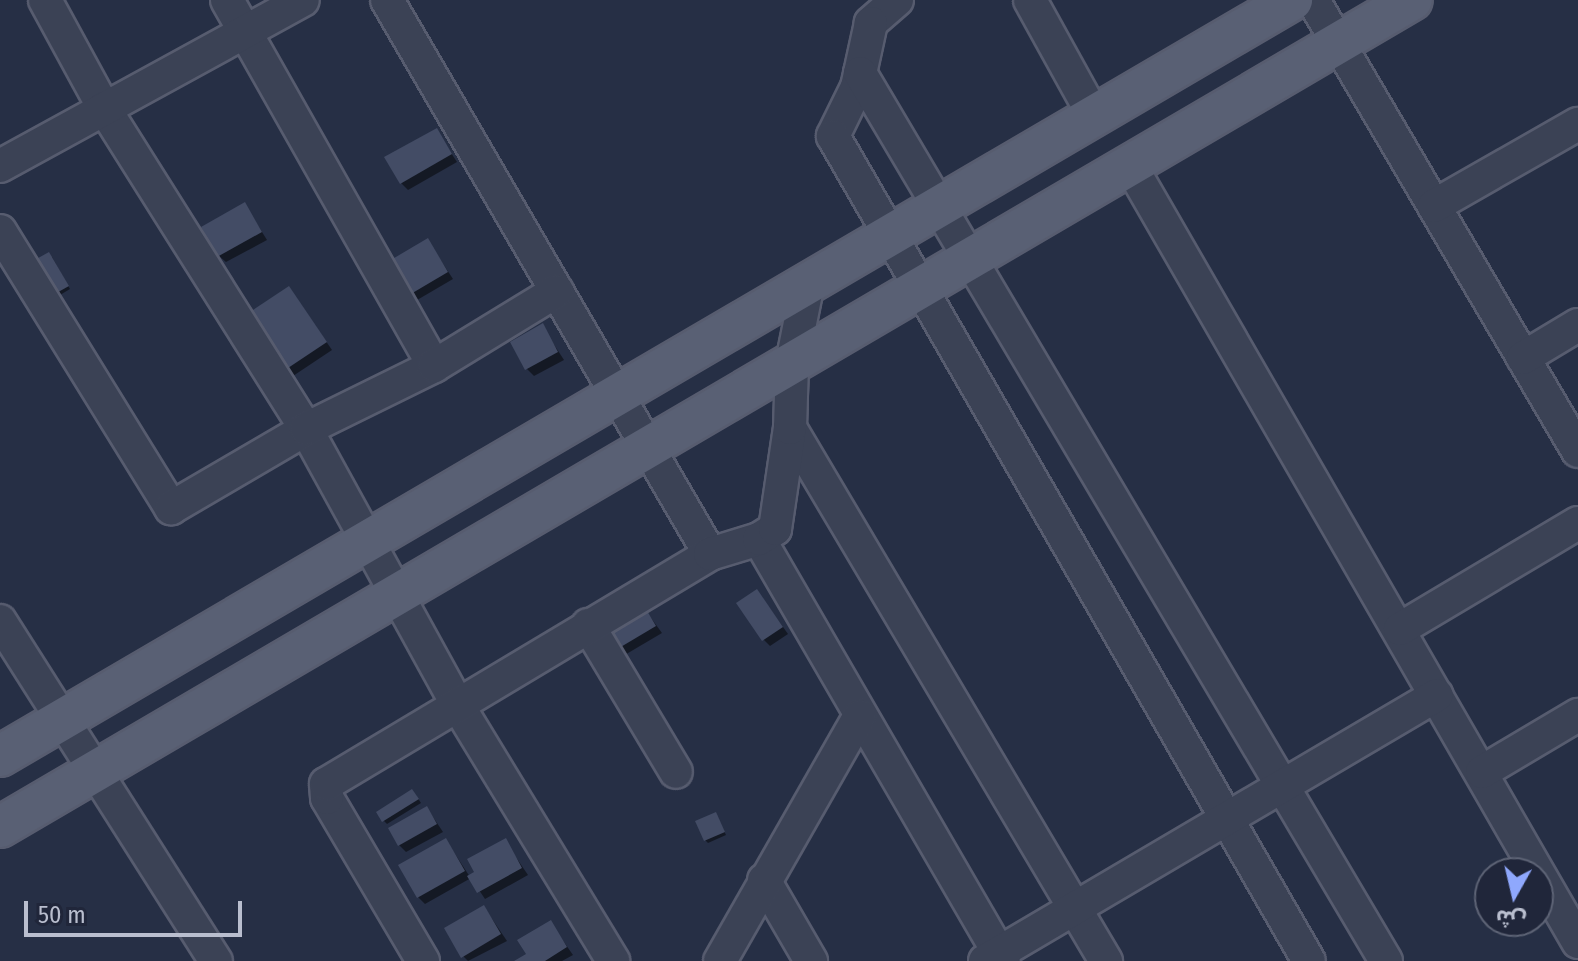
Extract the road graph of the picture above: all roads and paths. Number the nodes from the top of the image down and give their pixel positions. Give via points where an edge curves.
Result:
1 (45, 0) edge
2 (227, 0) edge
3 (303, 0) edge
4 (387, 0) edge
5 (897, 0) edge
6 (1030, 0) edge
7 (1292, 0) edge
8 (1313, 0) edge
9 (1412, 0) edge
10 (245, 33) junction
11 (1338, 43) junction
12 (860, 73) junction
13 (104, 108) junction
14 (1094, 116) junction
15 (1578, 124) edge
16 (1130, 165) junction
17 (0, 166) edge
18 (939, 206) junction
19 (1434, 206) junction
20 (0, 231) edge
21 (890, 236) junction
22 (970, 258) junction
23 (808, 283) junction
24 (920, 288) junction
25 (557, 291) junction
26 (1578, 325) edge
27 (1523, 358) junction
28 (792, 363) junction
29 (434, 366) junction
30 (617, 395) junction
31 (790, 428) junction
32 (306, 429) junction
33 (648, 448) junction
34 (1578, 451) edge
35 (1578, 523) edge
36 (759, 539) junction
37 (368, 541) junction
38 (710, 554) junction
39 (397, 594) junction
40 (0, 621) edge
41 (588, 625) junction
42 (1400, 629) junction
43 (1437, 695) junction
44 (457, 704) junction
45 (1578, 715) edge
46 (860, 716) junction
47 (65, 718) junction
48 (0, 756) edge
49 (97, 770) junction
50 (676, 772) dead end
51 (1482, 772) junction
52 (1283, 786) junction
53 (1227, 819) junction
54 (0, 827) edge
55 (764, 880) junction
56 (1075, 908) junction
57 (1578, 942) edge
58 (996, 958) edge
59 (216, 961) edge
60 (423, 961) edge
61 (613, 961) edge
62 (720, 961) edge
63 (811, 961) edge
64 (1106, 961) edge
65 (1309, 961) edge
66 (1386, 961) edge

1 - 13 street
2 - 10 street
3 - 10 street
4 - 25 street
5 - 12 street via 871,23
6 - 14 street
7 - 14 main road
8 - 11 street
9 - 11 main road
10 - 13 street
10 - 29 street
11 - 16 main road
11 - 19 street
12 - 18 street
12 - 21 street via 833,136
13 - 17 street
13 - 32 street
14 - 18 main road
15 - 19 street
16 - 22 main road
16 - 42 street
18 - 21 main road
18 - 22 street
19 - 27 street
20 - 32 street via 171,508
21 - 23 main road
21 - 24 street
22 - 24 main road
22 - 52 street
23 - 28 street
23 - 30 main road
24 - 28 main road
24 - 53 street
25 - 29 street
25 - 30 street
26 - 27 street
27 - 34 street
28 - 31 street
28 - 33 main road
29 - 32 street
30 - 33 street
30 - 37 main road
31 - 36 street via 775,529
31 - 56 street
32 - 37 street
33 - 38 street
33 - 39 main road
35 - 42 street
36 - 38 street
36 - 46 street
37 - 39 street
37 - 47 main road
38 - 41 street
39 - 44 street
39 - 49 main road
40 - 47 street
41 - 44 street
41 - 50 street
42 - 43 street
43 - 51 street
43 - 52 street
44 - 60 street via 326,784 327,798
44 - 61 street
45 - 51 street
46 - 55 street
46 - 58 street
47 - 48 main road
47 - 49 street
49 - 54 main road
49 - 59 street
51 - 57 street
52 - 53 street
52 - 66 street
53 - 56 street
53 - 65 street
55 - 62 street
55 - 63 street
56 - 58 street
56 - 64 street

